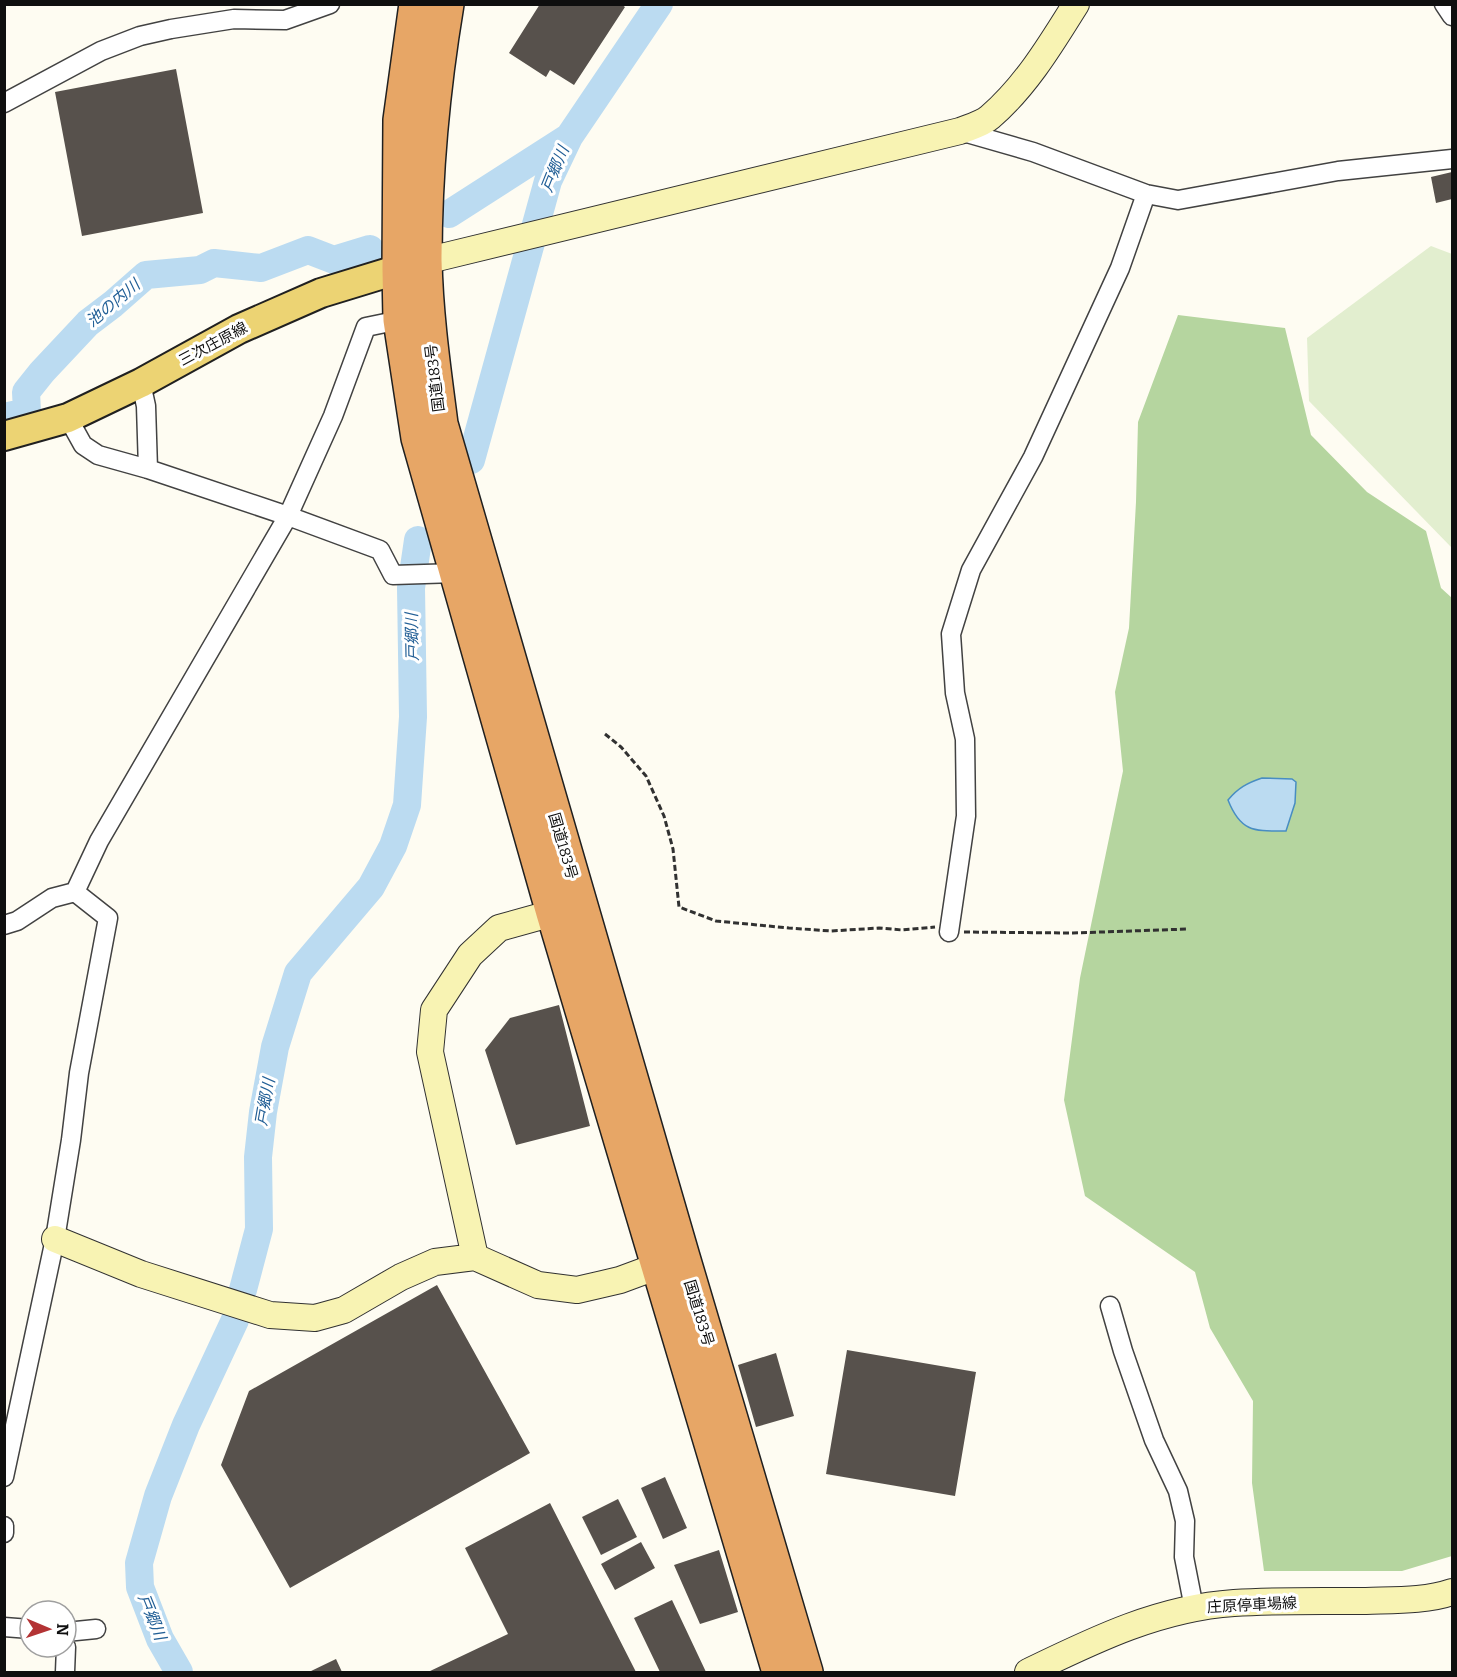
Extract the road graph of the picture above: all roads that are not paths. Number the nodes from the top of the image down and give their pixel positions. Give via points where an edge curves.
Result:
1 (330, 4) edge
2 (416, 4) edge
3 (447, 4) edge
4 (1076, 4) edge
5 (1444, 4) edge
6 (1452, 16) edge
7 (4, 103) edge
8 (960, 132) junction
9 (1452, 159) edge
10 (1146, 194) junction
11 (412, 265) junction
12 (400, 320) junction
13 (141, 383) junction
14 (68, 418) junction
15 (4, 436) edge
16 (148, 469) junction
17 (288, 516) junction
18 (456, 573) junction
19 (75, 892) junction
20 (553, 913) junction
21 (4, 925) edge
22 (949, 932) road end
23 (56, 1239) junction
24 (475, 1257) junction
25 (670, 1261) junction
26 (1110, 1306) dead end
27 (4, 1477) edge
28 (4, 1526) edge
29 (4, 1533) edge
30 (1452, 1592) edge
31 (1194, 1608) junction
32 (96, 1629) dead end
33 (78, 1631) edge
34 (779, 1672) edge
35 (806, 1672) edge
36 (1028, 1672) edge

1 - 7 street via 285,20 234,19 140,36 101,51
2 - 11 highway, 国道183号 via 400,120
3 - 11 highway, 国道183号 via 437,65 427,195
4 - 8 street via 1043,58 1016,90 989,118
5 - 6 street
8 - 10 street via 1033,152
8 - 11 street
9 - 10 street via 1338,171 1178,200
10 - 22 street via 1120,268 1033,457 971,570 951,634 955,693 965,738 966,816
11 - 12 highway, 国道183号
11 - 13 main road, 三次庄原線 via 310,297 239,329
11 - 25 highway, 国道183号 via 432,354 441,424
12 - 17 street via 366,327 333,416
12 - 18 highway, 国道183号 via 418,438
13 - 14 main road, 三次庄原線
13 - 16 street via 146,406
14 - 15 main road, 三次庄原線
14 - 16 street via 83,445 98,455
16 - 17 street
17 - 18 street via 380,550 393,575
17 - 19 street via 99,841
18 - 20 highway, 国道183号
19 - 21 street via 52,898
19 - 23 street via 108,918 79,1073
20 - 24 street via 499,928 470,955 434,1010 430,1052
20 - 25 highway, 国道183号
23 - 24 street via 141,1274 270,1315 315,1318 344,1310 435,1262
23 - 27 street
24 - 25 street via 538,1285 577,1290 620,1280
25 - 34 highway, 国道183号
25 - 35 highway, 国道183号
26 - 31 street via 1154,1440 1178,1491
28 - 29 street
30 - 31 street, 庄原停車場線 via 1399,1600 1234,1603
31 - 36 street, 庄原停車場線 via 1149,1618 1099,1637
32 - 33 street

